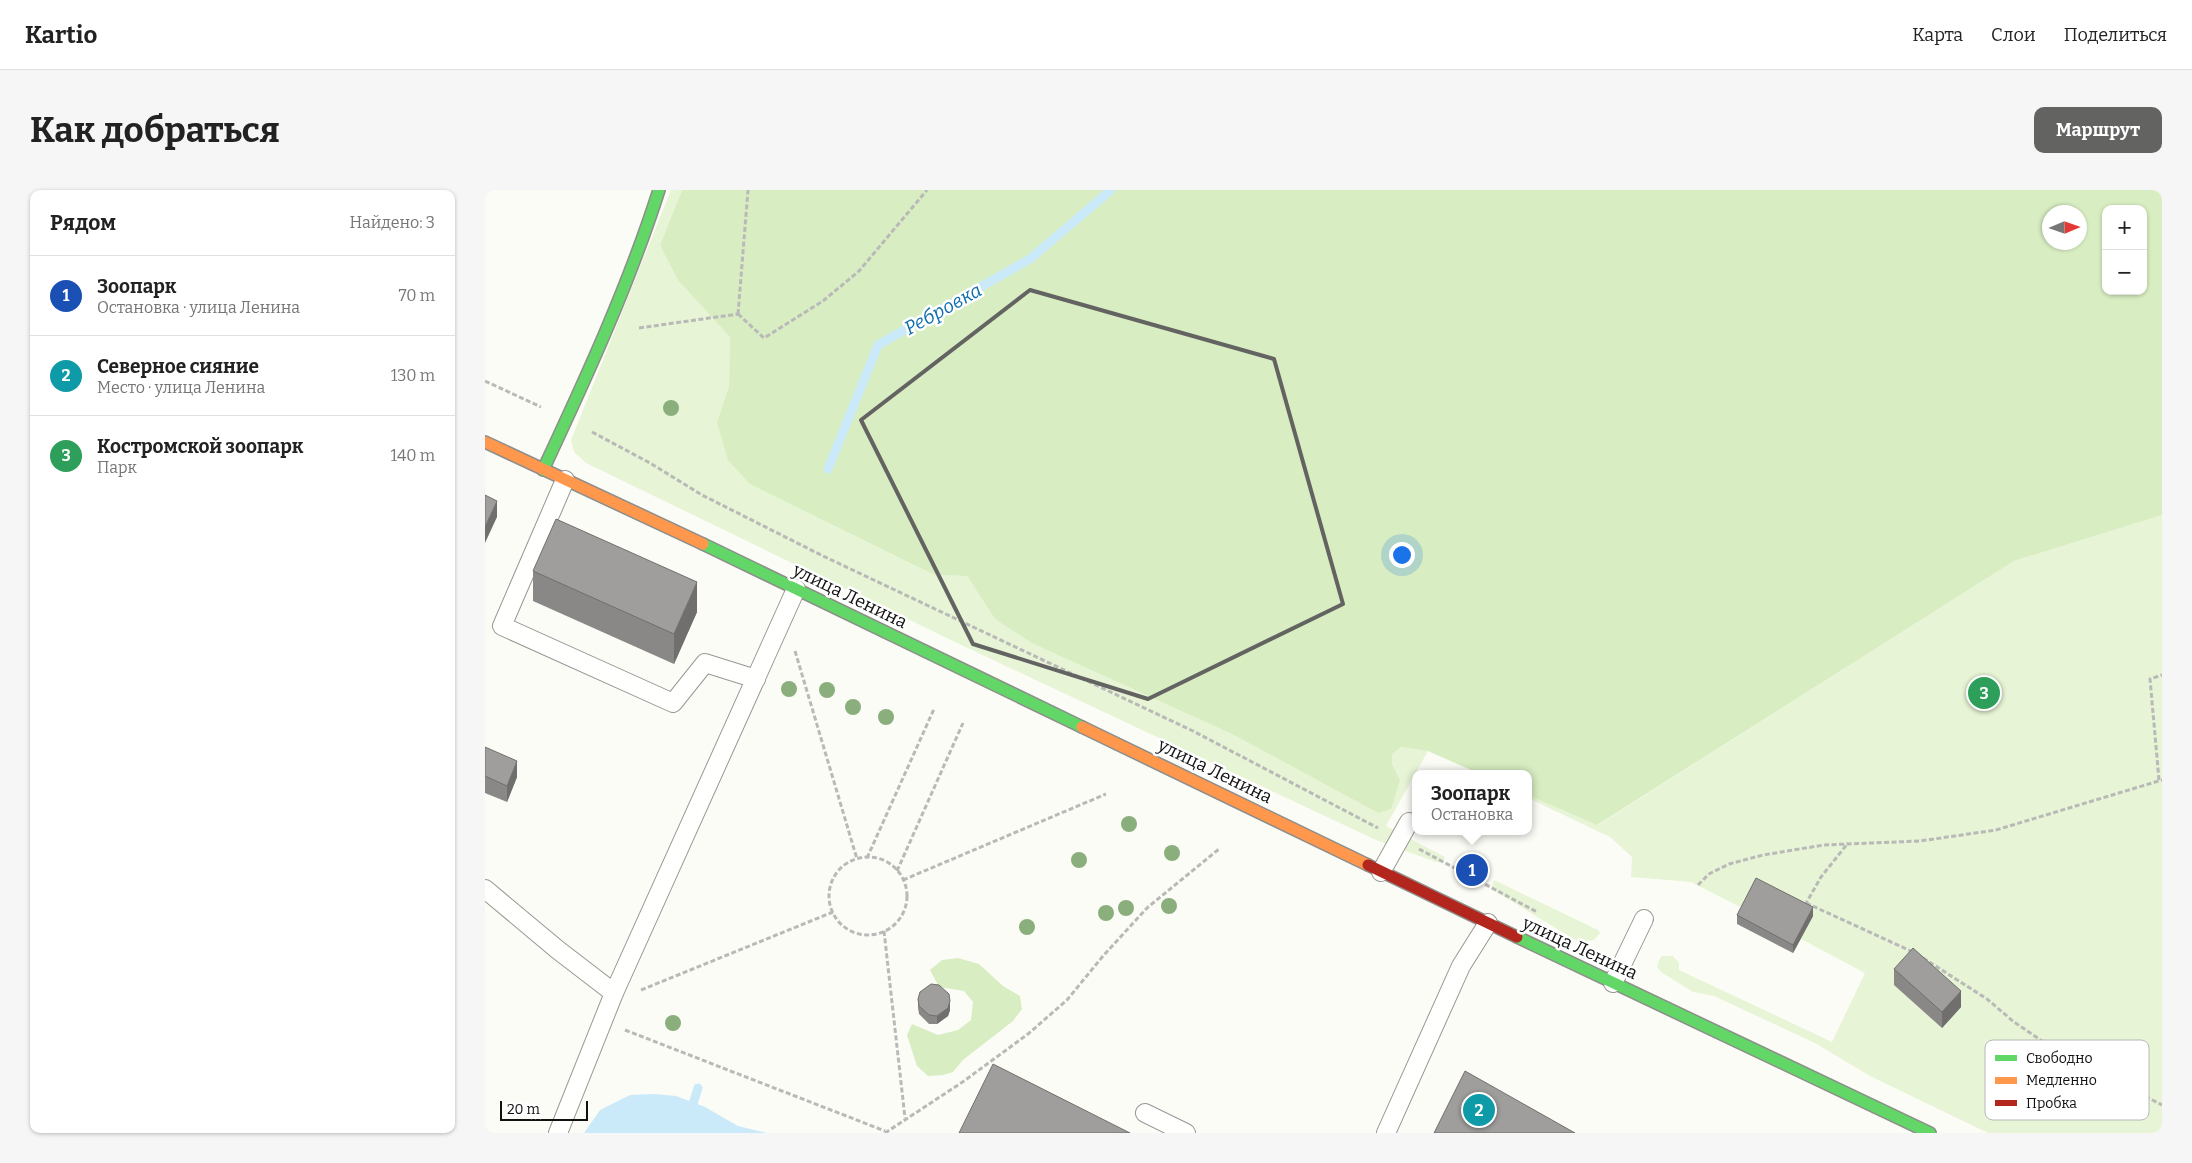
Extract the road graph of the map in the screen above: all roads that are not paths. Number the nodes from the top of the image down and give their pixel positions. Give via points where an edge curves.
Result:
1 (659, 190) edge
2 (485, 442) edge
3 (543, 470) junction
4 (565, 480) junction
5 (797, 589) junction
6 (756, 679) junction
7 (1409, 822) dead end
8 (1381, 872) junction
9 (485, 889) edge
10 (1644, 919) dead end
11 (1487, 923) junction
12 (1613, 983) junction
13 (612, 998) junction
14 (1145, 1113) dead end
15 (558, 1133) edge
16 (1186, 1133) edge
17 (1386, 1133) edge
18 (1930, 1133) edge

1 - 3 main road via 607,332
2 - 3 main road, улица Ленина
3 - 4 main road, улица Ленина
4 - 5 main road, улица Ленина
4 - 6 lane via 502,626 673,703 705,663
5 - 6 lane
5 - 8 main road, улица Ленина
6 - 13 lane
7 - 8 lane
8 - 11 main road, улица Ленина
9 - 13 lane
10 - 12 lane
11 - 12 main road, улица Ленина
11 - 17 lane via 1461,966
12 - 18 main road, улица Ленина
13 - 15 lane
14 - 16 lane

